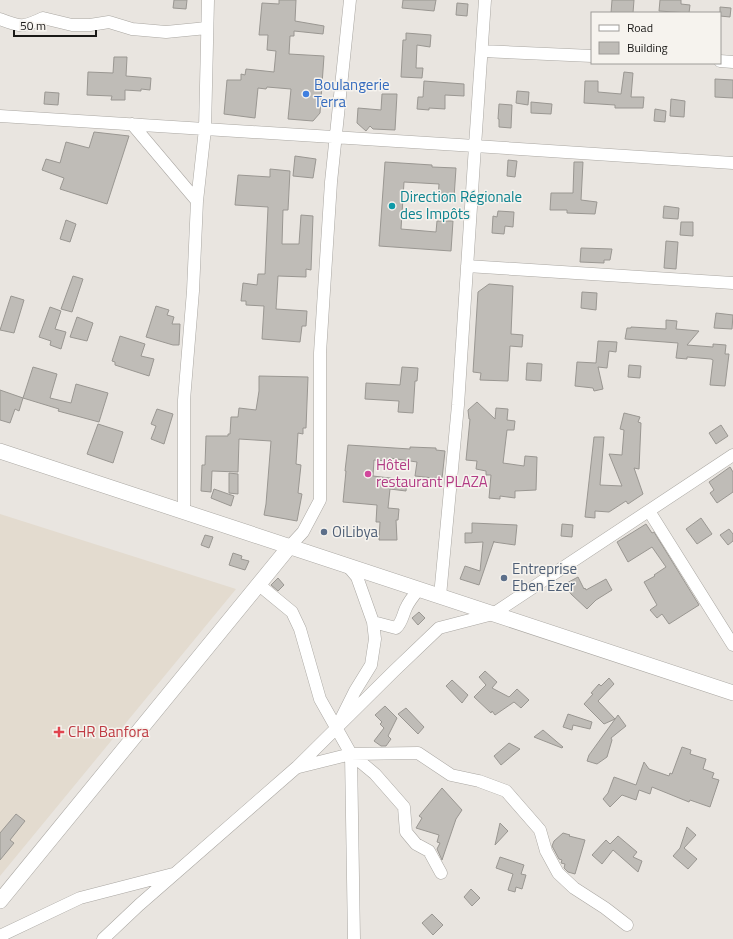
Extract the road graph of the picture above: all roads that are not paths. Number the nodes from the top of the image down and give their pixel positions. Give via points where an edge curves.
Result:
1 (208, 0) edge
2 (350, 0) edge
3 (485, 0) edge
4 (0, 19) edge
5 (207, 28) junction
6 (482, 50) junction
7 (591, 56) edge
8 (721, 61) edge
9 (733, 62) edge
10 (0, 116) edge
11 (132, 124) junction
12 (205, 129) junction
13 (336, 136) junction
14 (475, 146) junction
15 (733, 163) edge
16 (197, 201) junction
17 (467, 266) junction
18 (730, 280) edge
19 (0, 451) edge
20 (733, 455) edge
21 (649, 511) junction
22 (184, 512) junction
23 (290, 546) junction
24 (347, 565) junction
25 (258, 584) junction
26 (419, 589) junction
27 (440, 596) junction
28 (493, 614) junction
29 (373, 622) junction
30 (733, 645) edge
31 (733, 693) edge
32 (337, 728) junction
33 (352, 754) junction
34 (297, 767) junction
35 (175, 873) junction
36 (441, 873) dead end
37 (0, 901) edge
38 (627, 925) dead end
39 (0, 936) edge
40 (103, 939) edge
41 (354, 939) edge

1 - 5 street
2 - 13 street
3 - 6 street
4 - 5 street via 20,26 43,18 72,25 109,22 132,29 166,32
5 - 12 street
6 - 7 street
6 - 14 street
8 - 9 street
10 - 11 street
11 - 12 street
11 - 16 street
12 - 13 street
12 - 16 street
13 - 14 street
13 - 23 street via 320,354 320,500 303,532
14 - 15 street
14 - 17 street
16 - 22 street via 184,400
17 - 18 street
17 - 27 street via 458,405
19 - 22 street
20 - 21 street
21 - 28 street
21 - 30 street
22 - 23 street
23 - 24 street
23 - 25 street
24 - 26 street
24 - 29 street via 357,577
25 - 32 street via 292,612 300,629 320,699
25 - 37 street
26 - 27 street
26 - 29 street via 407,606 399,626 396,628
27 - 28 street
28 - 31 street
28 - 32 street via 439,628
29 - 32 street via 375,639 370,665
32 - 33 street
32 - 34 street
33 - 34 street
33 - 36 street via 375,774 404,807 406,832 416,844 429,851
33 - 38 street via 418,753 451,775 479,781 506,791 540,830 546,851 558,873 574,888
33 - 41 street
34 - 35 street
35 - 39 street via 80,898
35 - 40 street

